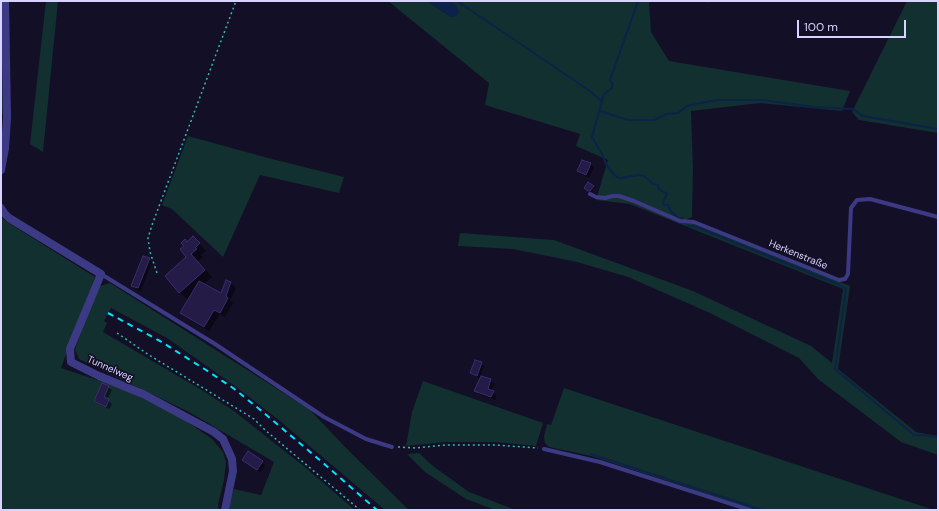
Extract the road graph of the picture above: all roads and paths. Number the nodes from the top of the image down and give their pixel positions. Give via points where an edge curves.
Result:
1 (5, 1) edge
2 (236, 1) edge
3 (706, 1) edge
4 (710, 2) edge
5 (1, 170) edge
6 (590, 194) dead end
7 (1, 208) edge
8 (938, 217) edge
9 (157, 273) dead end
10 (101, 274) junction
11 (117, 333) dead end
12 (392, 447) joint
13 (544, 449) joint
14 (225, 510) edge
15 (360, 510) edge
16 (750, 510) edge

1 - 5 street via 7,118 6,148
2 - 9 path via 152,224 148,238
3 - 4 path
6 - 8 lane, Herkenstraße via 605,198 619,196 634,201 680,221 694,222 839,280 845,279 848,274 851,208 857,200 870,199
7 - 10 street via 9,218
10 - 12 lane via 215,344 324,417 366,439
10 - 14 street, Tunnelweg via 70,349 71,362 143,394 223,438 232,459 233,471
11 - 15 path via 254,419
12 - 13 path via 416,448 445,444
13 - 16 lane via 600,462

